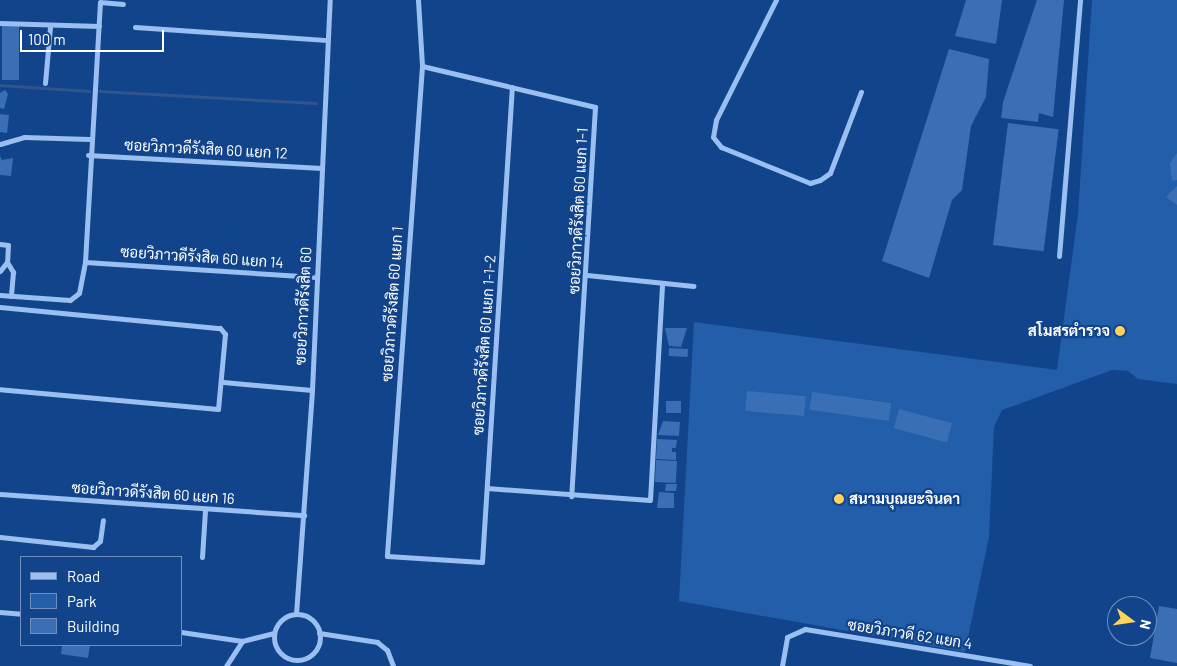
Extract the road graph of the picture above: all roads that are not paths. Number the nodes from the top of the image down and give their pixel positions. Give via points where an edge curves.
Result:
1 (330, 0) edge
2 (418, 0) edge
3 (776, 0) edge
4 (1080, 0) edge
5 (122, 4) dead end
6 (0, 23) edge
7 (99, 26) junction
8 (50, 27) junction
9 (135, 27) dead end
10 (328, 40) junction
11 (422, 66) junction
12 (45, 83) dead end
13 (512, 87) junction
14 (861, 92) dead end
15 (90, 139) junction
16 (0, 144) edge
17 (88, 155) junction
18 (322, 168) junction
19 (0, 244) edge
20 (1059, 256) dead end
21 (7, 262) junction
22 (85, 262) junction
23 (0, 271) edge
24 (587, 275) junction
25 (317, 277) junction
26 (662, 283) junction
27 (693, 286) dead end
28 (0, 295) edge
29 (11, 296) junction
30 (0, 307) edge
31 (222, 382) junction
32 (0, 389) edge
33 (312, 390) junction
34 (487, 488) junction
35 (0, 494) edge
36 (571, 496) junction
37 (205, 510) junction
38 (304, 515) junction
39 (104, 520) dead end
40 (0, 537) edge
41 (202, 557) dead end
42 (440, 559) joint
43 (0, 612) edge
44 (20, 614) edge
45 (296, 614) junction
46 (182, 632) edge
47 (274, 632) junction
48 (319, 633) junction
49 (242, 641) junction
50 (298, 660) junction
51 (226, 666) edge
52 (298, 666) edge
53 (393, 666) edge
54 (782, 666) edge
55 (1030, 666) edge

1 - 10 street, ซอยวิภาวดีรังสิต 60
2 - 11 street, ซอยวิภาวดีรังสิต 60 แยก 1
3 - 14 street via 716,120 713,137 721,147 810,183 820,180 830,173
4 - 20 street
5 - 7 street via 100,2
6 - 8 street
7 - 8 street
7 - 15 street
8 - 12 street
9 - 10 street
10 - 18 street, ซอยวิภาวดีรังสิต 60
11 - 13 street, ซอยวิภาวดีรังสิต 60 แยก 1-1
11 - 42 street, ซอยวิภาวดีรังสิต 60 แยก 1 via 387,556
13 - 24 street, ซอยวิภาวดีรังสิต 60 แยก 1-1 via 595,107
13 - 34 street, ซอยวิภาวดีรังสิต 60 แยก 1-1-2
15 - 16 street via 24,137
15 - 17 street
17 - 18 street, ซอยวิภาวดีรังสิต 60 แยก 12
17 - 22 street
18 - 25 street, ซอยวิภาวดีรังสิต 60
19 - 21 street via 8,245
21 - 23 street
21 - 29 street via 13,272
22 - 25 street, ซอยวิภาวดีรังสิต 60 แยก 14
22 - 29 street via 79,293 70,300
24 - 26 street
24 - 36 street, ซอยวิภาวดีรังสิต 60 แยก 1-1
25 - 33 street, ซอยวิภาวดีรังสิต 60
26 - 27 street
26 - 36 street via 650,500
28 - 29 street
30 - 31 street via 220,328 225,334
31 - 32 street via 221,403 218,409 211,410
31 - 33 street
33 - 38 street, ซอยวิภาวดีรังสิต 60
34 - 36 street
34 - 42 street, ซอยวิภาวดีรังสิต 60 แยก 1-1-2 via 482,562
35 - 37 street, ซอยวิภาวดีรังสิต 60 แยก 16
37 - 38 street, ซอยวิภาวดีรังสิต 60 แยก 16
37 - 41 street
38 - 45 street, ซอยวิภาวดีรังสิต 60
39 - 40 street via 100,541 93,548
43 - 44 street
45 - 47 street via 282,619
45 - 48 street via 309,617
46 - 49 street
47 - 49 street
47 - 50 street via 280,652
48 - 50 street via 316,648
48 - 53 street via 377,642 387,650
49 - 51 street
50 - 52 street
54 - 55 street, ซอยวิภาวดี 62 แยก 4 via 787,637 805,630

